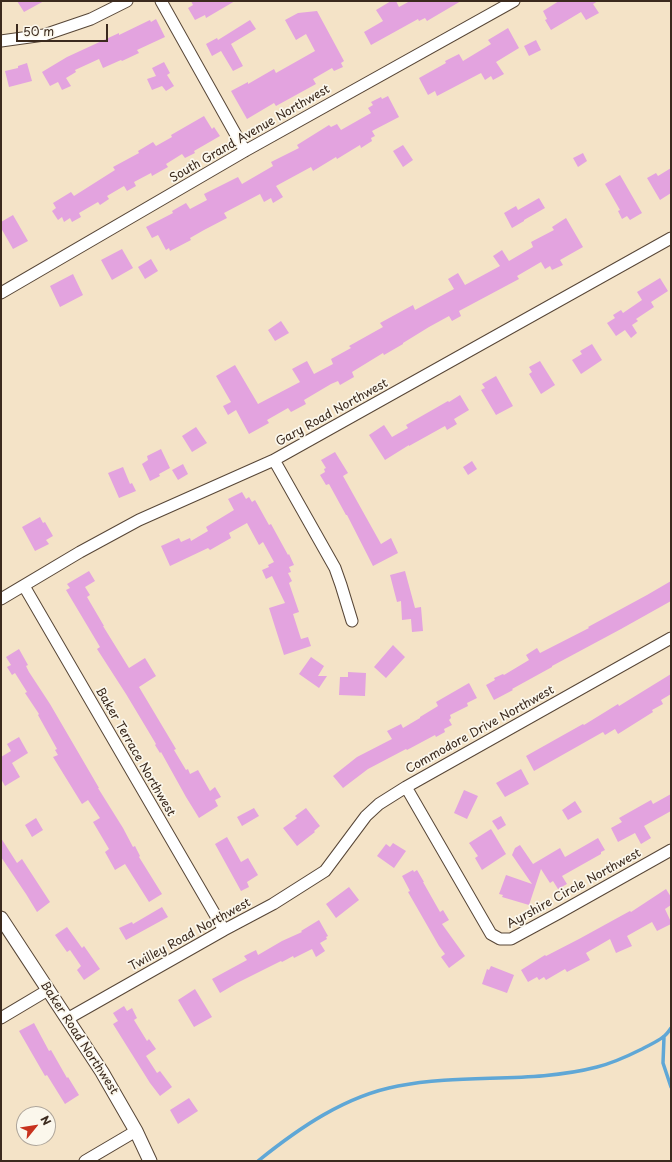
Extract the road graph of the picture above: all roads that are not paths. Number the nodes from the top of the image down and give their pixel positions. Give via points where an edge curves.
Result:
1 (127, 1) edge
2 (161, 1) edge
3 (514, 1) edge
4 (1, 41) edge
5 (245, 151) junction
6 (671, 238) edge
7 (1, 293) edge
8 (274, 460) junction
9 (24, 586) junction
10 (1, 599) edge
11 (352, 621) dead end
12 (671, 638) edge
13 (406, 787) junction
14 (671, 850) edge
15 (325, 871) joint
16 (1, 918) edge
17 (224, 930) junction
18 (48, 990) junction
19 (1, 1018) edge
20 (67, 1019) junction
21 (136, 1131) junction
22 (84, 1161) edge
23 (150, 1161) edge

1 - 4 street via 91,19 44,35
2 - 5 street
3 - 5 street, South Grand Avenue Northwest
5 - 7 street, South Grand Avenue Northwest
6 - 8 street, Gary Road Northwest
8 - 9 street, Gary Road Northwest via 139,520
8 - 11 street via 335,568
9 - 10 street, Gary Road Northwest
9 - 17 street, Baker Terrace Northwest
12 - 13 street, Commodore Drive Northwest
13 - 14 street, Ayrshire Circle Northwest via 491,934 500,939 511,939
13 - 15 street, Commodore Drive Northwest via 379,804 366,816
15 - 17 street, Twilley Road Northwest via 273,904
16 - 18 street, Baker Road Northwest
17 - 20 street, Twilley Road Northwest
18 - 19 street
18 - 20 street, Baker Road Northwest
20 - 21 street, Baker Road Northwest
21 - 22 street
21 - 23 street, Baker Road Northwest

